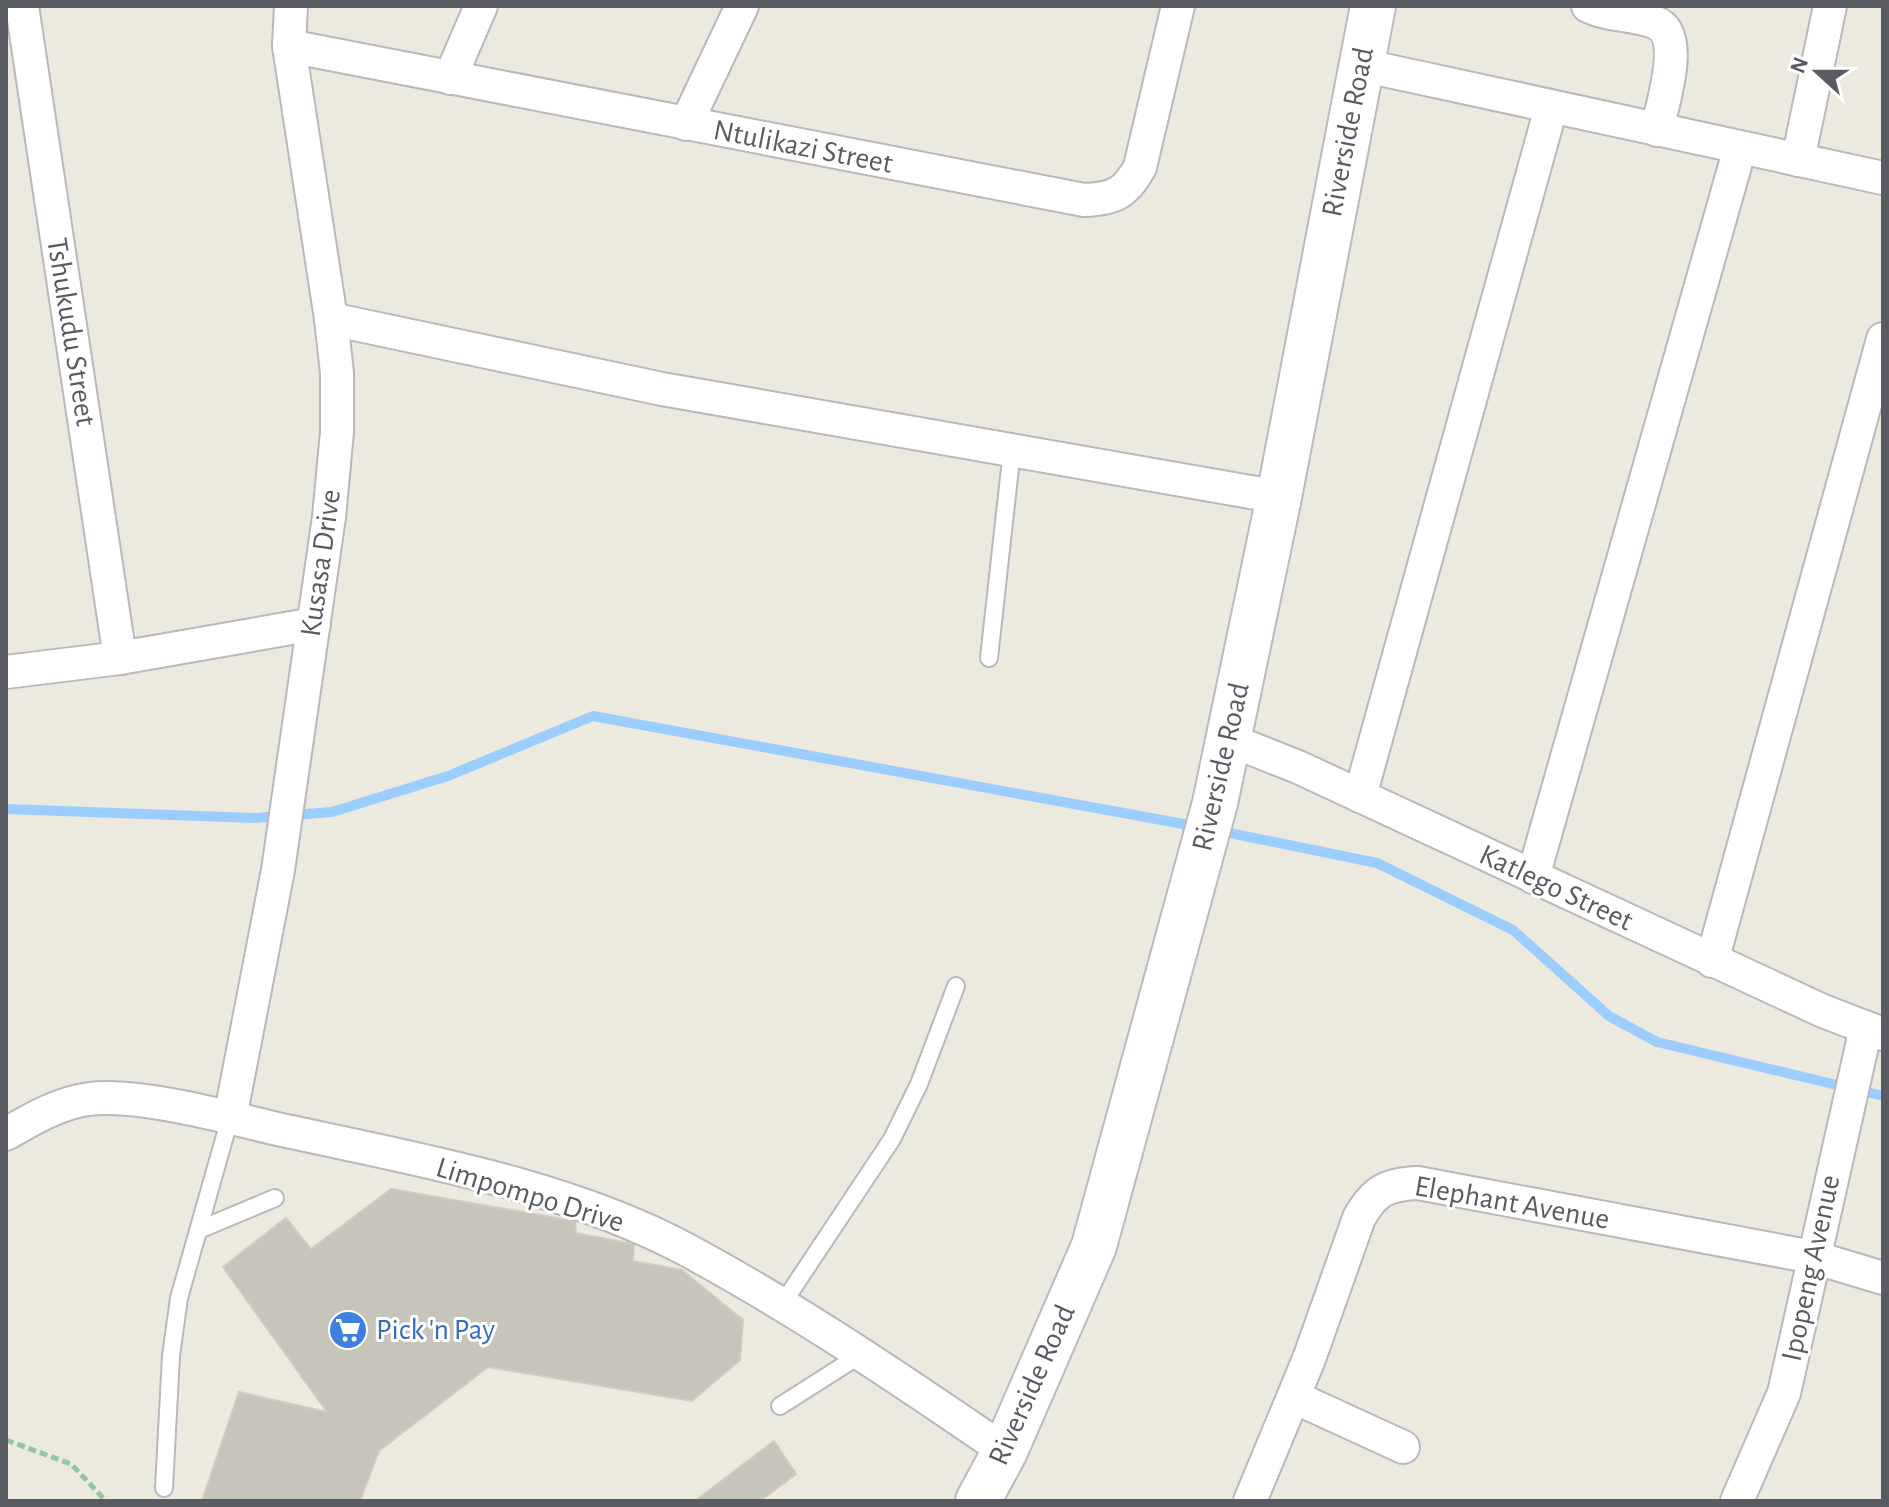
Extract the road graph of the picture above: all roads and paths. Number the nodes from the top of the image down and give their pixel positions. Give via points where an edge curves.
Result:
1 (22, 6) edge
2 (291, 6) edge
3 (481, 6) edge
4 (742, 6) edge
5 (1178, 6) edge
6 (1373, 6) edge
7 (1588, 6) edge
8 (1830, 6) edge
9 (289, 46) junction
10 (1361, 65) junction
11 (450, 78) junction
12 (1551, 108) junction
13 (686, 124) junction
14 (1657, 130) junction
15 (1740, 148) junction
16 (1798, 160) junction
17 (1883, 178) edge
18 (331, 319) junction
19 (1883, 339) edge
20 (1012, 450) junction
21 (1279, 497) junction
22 (314, 624) junction
23 (120, 658) junction
24 (989, 658) dead end
25 (6, 672) edge
26 (1230, 740) junction
27 (1360, 796) junction
28 (1533, 877) junction
29 (1712, 961) junction
30 (956, 986) dead end
31 (1874, 1031) edge
32 (230, 1118) junction
33 (6, 1134) edge
34 (275, 1198) dead end
35 (201, 1229) junction
36 (1813, 1257) junction
37 (1883, 1278) edge
38 (781, 1306) junction
39 (860, 1355) junction
40 (1294, 1397) junction
41 (780, 1406) dead end
42 (6, 1440) edge
43 (1403, 1447) dead end
44 (1005, 1451) junction
45 (164, 1488) dead end
46 (106, 1501) edge
47 (978, 1501) edge
48 (1250, 1501) edge
49 (1737, 1501) edge

1 - 23 street, Tshukudu Street
2 - 9 street, Kusasa Drive
3 - 11 street
4 - 13 street
5 - 13 street, Ntulikazi Street via 1140,167 1128,190 1109,199 1057,196
6 - 10 street, Riverside Road
7 - 14 street via 1657,22 1667,31 1672,50
8 - 16 street
9 - 11 street, Ntulikazi Street
9 - 18 street, Kusasa Drive
10 - 12 street
10 - 21 street, Riverside Road
11 - 13 street, Ntulikazi Street
12 - 14 street
12 - 27 street
14 - 15 street
15 - 16 street
15 - 28 street
16 - 17 street
18 - 20 street via 662,389
18 - 22 street, Kusasa Drive via 337,432
19 - 29 street
20 - 21 street
20 - 24 lane
21 - 26 street, Riverside Road
22 - 23 street
22 - 32 street, Kusasa Drive via 278,870
23 - 25 street
26 - 27 street, Katlego Street
26 - 44 street, Riverside Road via 1094,1246
27 - 28 street, Katlego Street
28 - 29 street, Katlego Street
29 - 31 street, Katlego Street
30 - 38 lane via 892,1139
31 - 36 street, Ipopeng Avenue
32 - 33 street, Limpompo Drive via 90,1099 57,1106
32 - 35 lane
32 - 38 street, Limpompo Drive via 555,1197 626,1221
34 - 35 lane
35 - 45 lane via 179,1298
36 - 37 street, Elephant Avenue
36 - 40 street, Elephant Avenue via 1418,1183 1394,1184 1369,1200 1359,1218
36 - 49 street, Ipopeng Avenue via 1784,1393
38 - 39 street, Limpompo Drive
39 - 41 lane
39 - 44 street, Limpompo Drive
40 - 43 street
40 - 48 street, Elephant Avenue
42 - 46 path via 71,1464
44 - 47 street, Riverside Road

